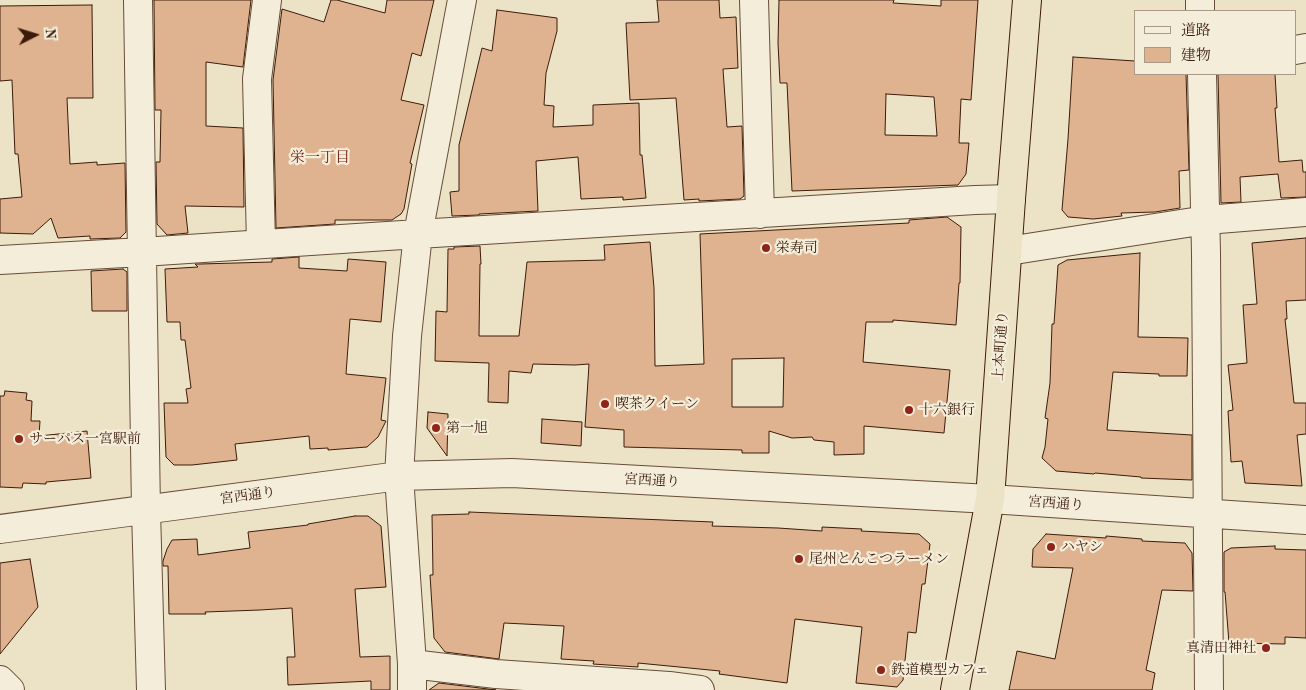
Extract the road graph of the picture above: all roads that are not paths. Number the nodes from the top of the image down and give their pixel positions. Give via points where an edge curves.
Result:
1 (138, 0) edge
2 (267, 0) edge
3 (462, 0) edge
4 (754, 0) edge
5 (1027, 0) edge
6 (1202, 75) edge
7 (1011, 199) junction
8 (1306, 212) edge
9 (760, 214) junction
10 (1206, 220) junction
11 (418, 234) junction
12 (261, 244) junction
13 (1008, 251) junction
14 (142, 252) junction
15 (0, 260) edge
16 (399, 476) junction
17 (990, 499) junction
18 (146, 510) junction
19 (1208, 514) junction
20 (1306, 520) edge
21 (0, 529) edge
22 (412, 677) edge
23 (0, 680) edge
24 (10, 690) edge
25 (140, 690) edge
26 (151, 690) edge
27 (700, 690) edge
28 (955, 690) edge
29 (1209, 690) edge

1 - 14 street
2 - 12 street via 257,79
3 - 11 street
4 - 9 street
5 - 7 highway, 上本町通り
6 - 10 street
7 - 9 street
7 - 13 highway, 上本町通り
8 - 10 street
9 - 11 street
10 - 13 street
10 - 19 street
11 - 12 street
11 - 16 street via 407,336
12 - 14 street
13 - 17 highway, 上本町通り
14 - 15 street
14 - 18 street
16 - 17 street, 宮西通り via 512,473
16 - 18 street, 宮西通り
16 - 22 street
17 - 19 street, 宮西通り
17 - 28 highway, 上本町通り
18 - 21 street, 宮西通り
18 - 26 street
19 - 20 street, 宮西通り
19 - 29 street
22 - 27 street via 496,674
23 - 24 street
25 - 26 street

